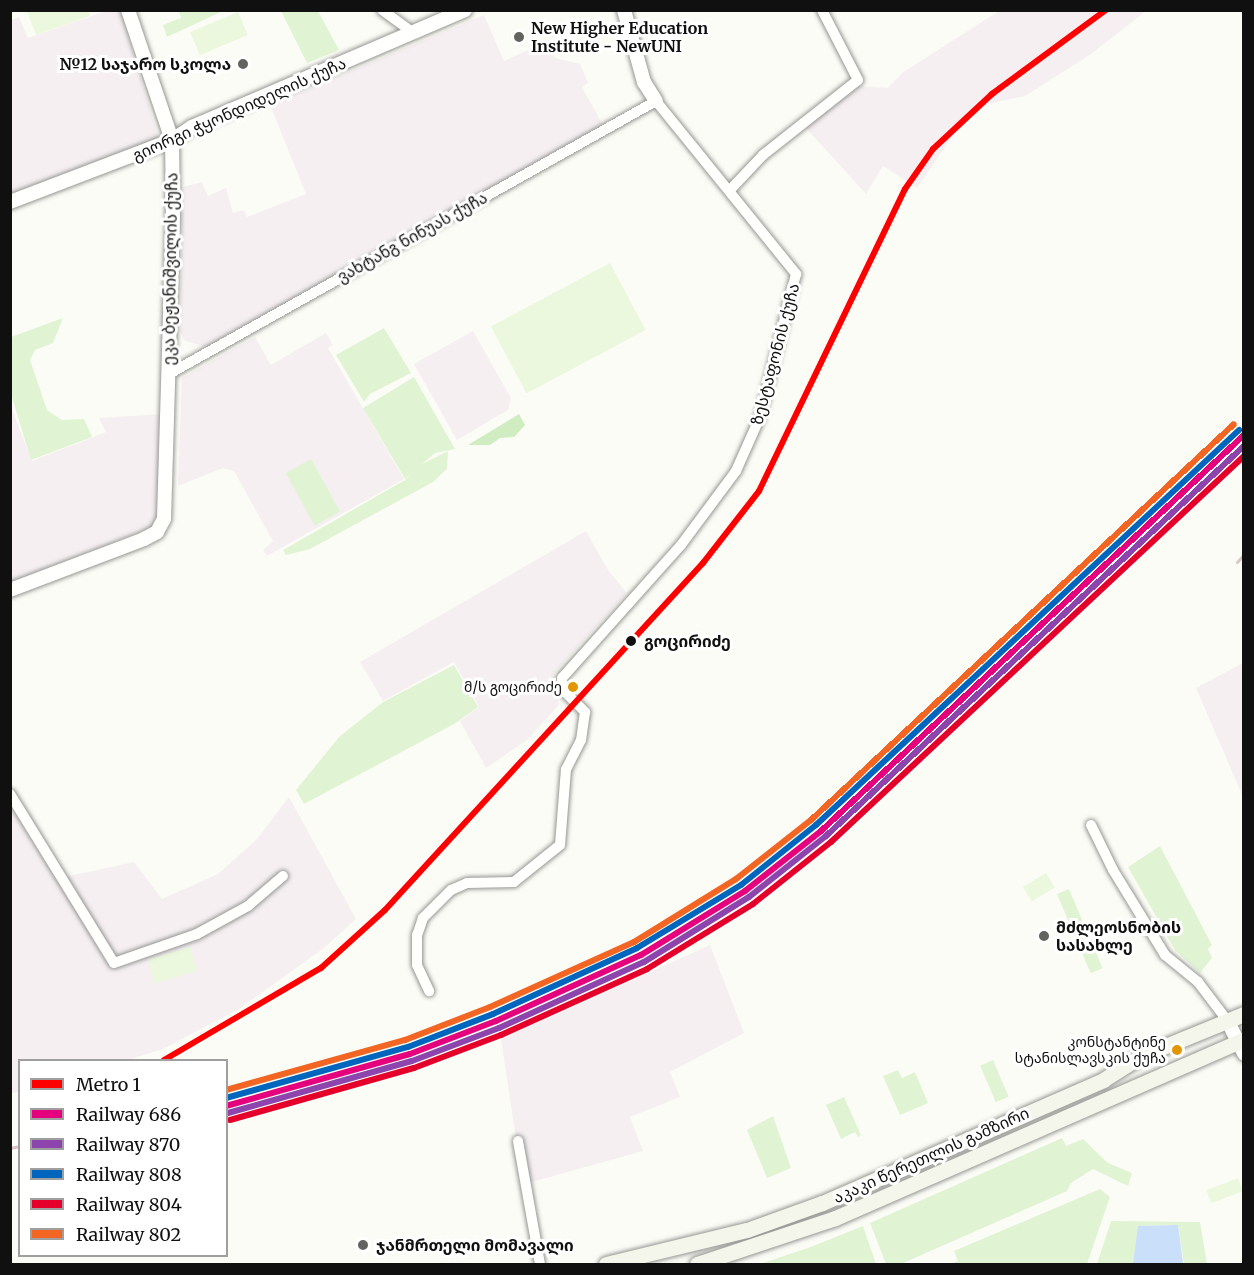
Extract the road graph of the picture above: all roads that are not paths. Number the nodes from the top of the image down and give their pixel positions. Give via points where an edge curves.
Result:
1 (128, 10) edge
2 (382, 10) edge
3 (465, 10) edge
4 (624, 10) edge
5 (822, 10) edge
6 (411, 32) junction
7 (656, 101) junction
8 (172, 140) junction
9 (729, 190) junction
10 (10, 202) edge
11 (169, 374) junction
12 (10, 590) edge
13 (10, 794) edge
14 (1091, 825) dead end
15 (283, 876) dead end
16 (429, 991) dead end
17 (1244, 1014) edge
18 (1227, 1020) junction
19 (1241, 1044) edge
20 (518, 1141) dead end
21 (540, 1264) edge
22 (606, 1264) edge
23 (697, 1264) edge

1 - 8 street, ეკა ბეჟანიშვილის ქუჩა
2 - 6 street
3 - 6 street, გიორგი ჭყონდიდელის ქუჩა
4 - 7 street, ზესტაფონის ქუჩა via 644,82
5 - 9 street via 858,80 763,154
6 - 8 street, გიორგი ჭყონდიდელის ქუჩა via 192,127
7 - 9 street, ზესტაფონის ქუჩა
7 - 11 street, ვახტანგ ნინუას ქუჩა
8 - 10 street, გიორგი ჭყონდიდელის ქუჩა
8 - 11 street, ეკა ბეჟანიშვილის ქუჩა
9 - 16 street, ზესტაფონის ქუჩა via 796,274 760,417 736,471 681,545 568,668 562,689 585,712 581,740 566,769 560,845 514,882 467,883 452,890 423,918 417,935 417,965
11 - 12 street, ეკა ბეჟანიშვილის ქუჩა via 165,511 157,532
13 - 15 street via 114,963 197,934 248,906
14 - 18 street via 1113,870 1166,956 1198,982
17 - 18 main road, აკაკი წერეთლის გამზირი
18 - 19 street
18 - 22 main road, აკაკი წერეთლის გამზირი via 1141,1056 1103,1080 822,1203 747,1230
19 - 23 main road, აკაკი წერეთლის გამზირი via 875,1202
20 - 21 street

